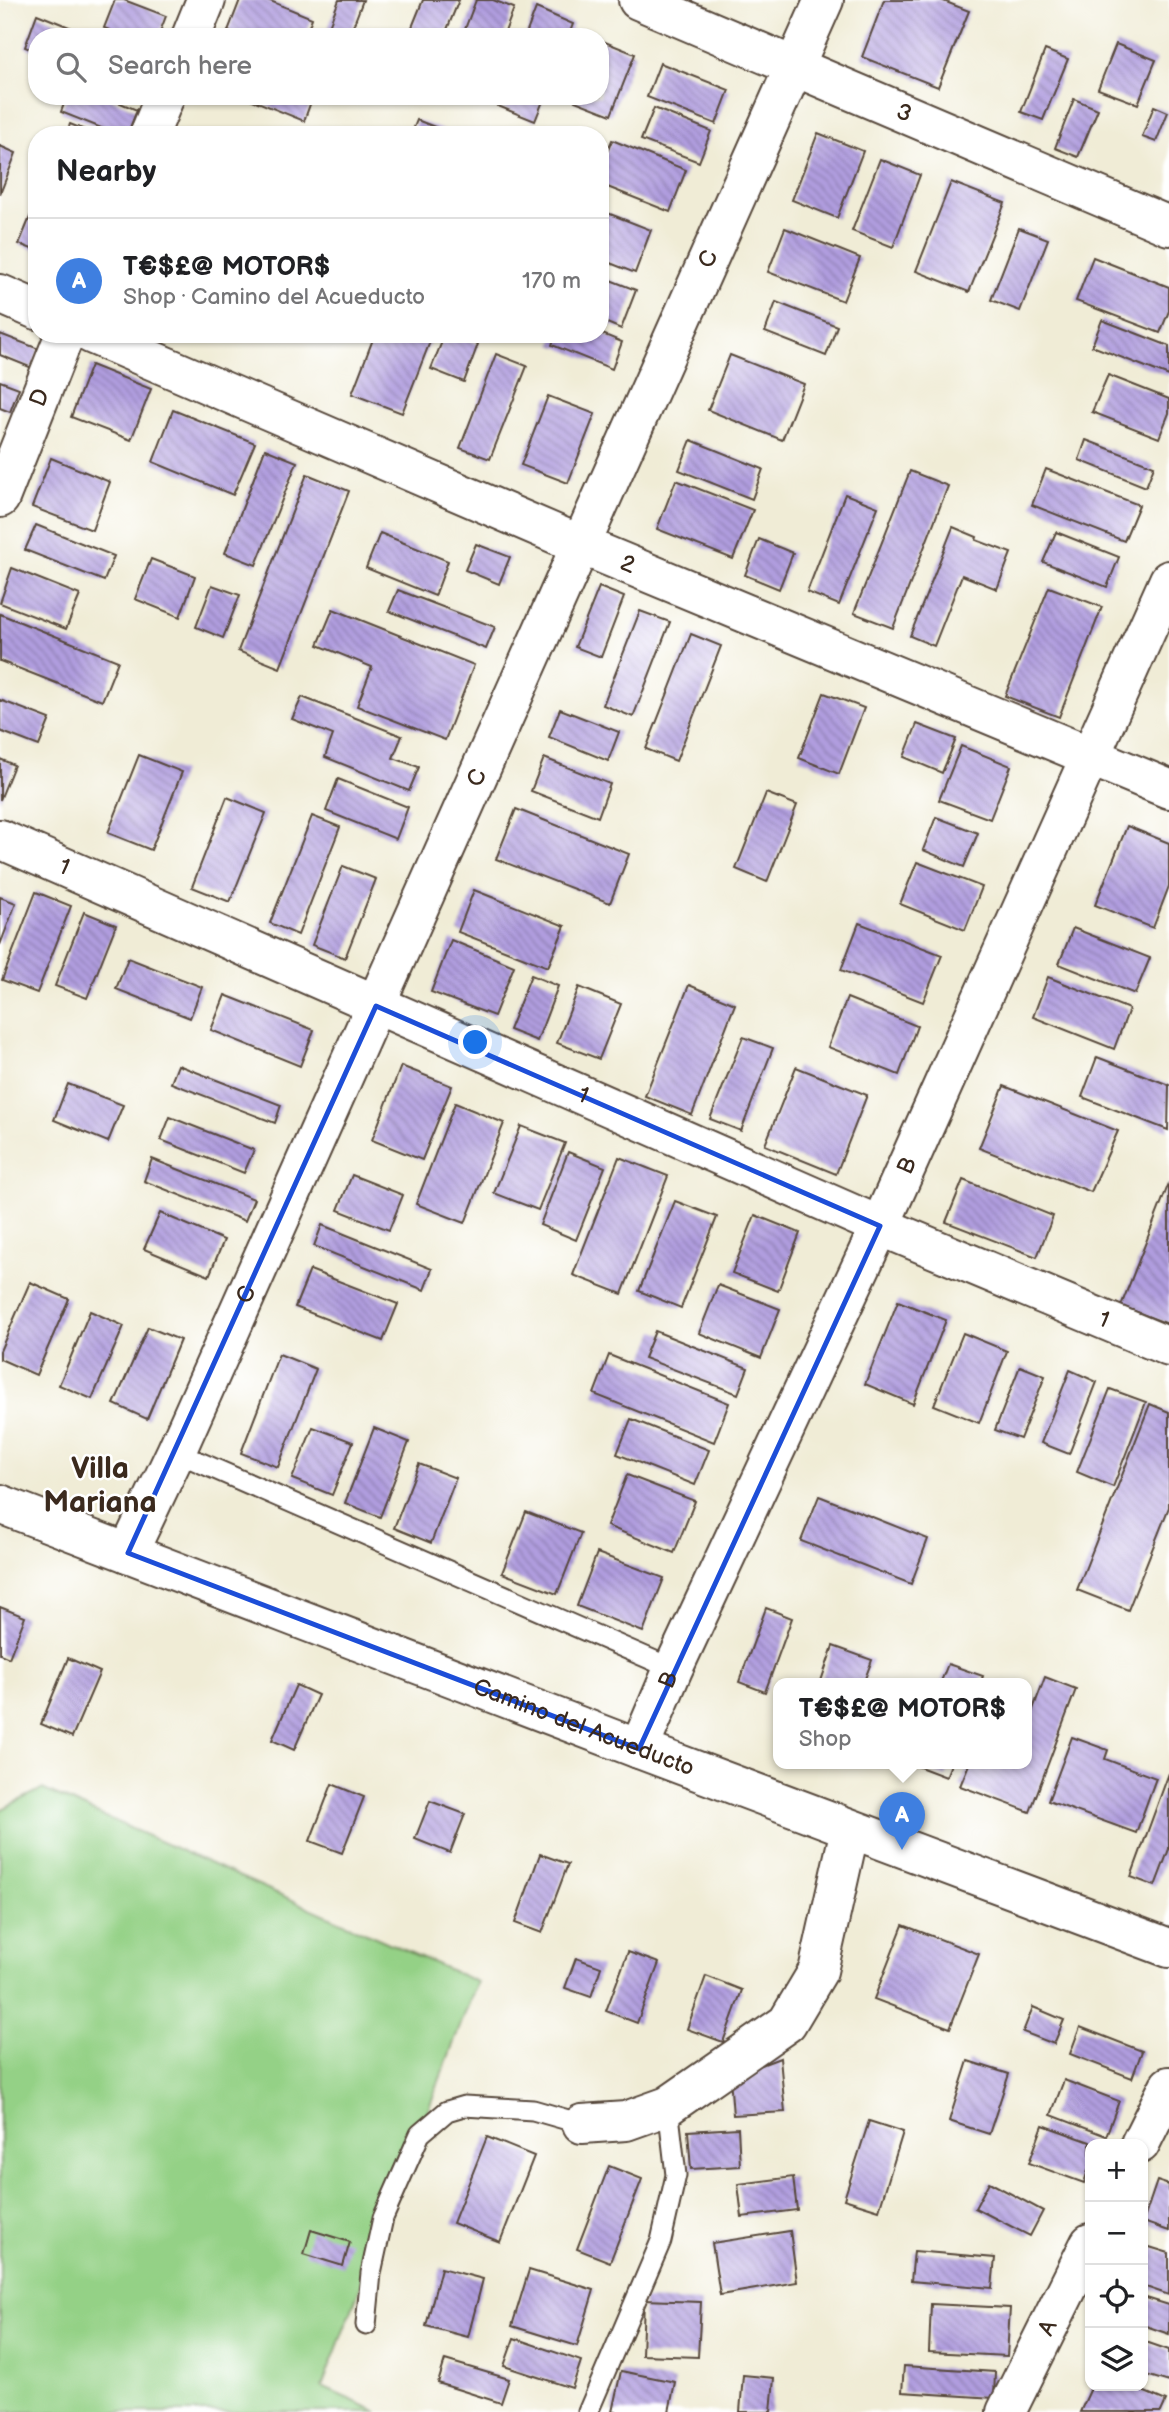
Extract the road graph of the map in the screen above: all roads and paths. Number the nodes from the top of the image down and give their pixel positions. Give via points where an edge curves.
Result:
1 (206, 0) edge
2 (638, 0) edge
3 (824, 0) edge
4 (195, 28) edge
5 (793, 68) junction
6 (162, 105) edge
7 (153, 126) edge
8 (1169, 226) edge
9 (0, 294) edge
10 (28, 306) edge
11 (61, 343) edge
12 (112, 343) edge
13 (0, 498) edge
14 (581, 545) junction
15 (1169, 580) edge
16 (1091, 756) junction
17 (1169, 789) edge
18 (0, 839) edge
19 (376, 1006) junction
20 (880, 1226) junction
21 (1169, 1347) edge
22 (176, 1452) junction
23 (0, 1504) edge
24 (128, 1553) junction
25 (673, 1669) junction
26 (639, 1749) junction
27 (850, 1829) junction
28 (1169, 1948) edge
29 (1169, 2087) edge
30 (668, 2106) junction
31 (582, 2124) joint
32 (1143, 2139) edge
33 (1085, 2253) edge
34 (366, 2325) dead end
35 (588, 2412) edge
36 (1006, 2412) edge

1 - 4 street
2 - 5 street, 3
3 - 5 street, C
5 - 8 street, 3
5 - 14 street, C
6 - 7 street
9 - 10 street
11 - 13 street, D
12 - 14 street, 2
14 - 16 street, 2
14 - 19 street, C
15 - 16 street, B
16 - 17 street, 2
16 - 20 street, B
18 - 19 street, 1
19 - 20 street, 1
19 - 22 street, C
20 - 21 street, 1
20 - 25 street, B
22 - 24 street, C
22 - 25 lane
23 - 24 street, Camino del Acueducto
24 - 26 street, Camino del Acueducto
25 - 26 street, B
26 - 27 street, Camino del Acueducto
27 - 28 street, Camino del Acueducto
27 - 30 street via 818,1971 787,2024
29 - 32 street
30 - 31 street via 626,2121
30 - 35 lane via 676,2175 661,2241
31 - 34 lane via 533,2110 464,2106 447,2111 420,2134 383,2218
33 - 36 street, A

